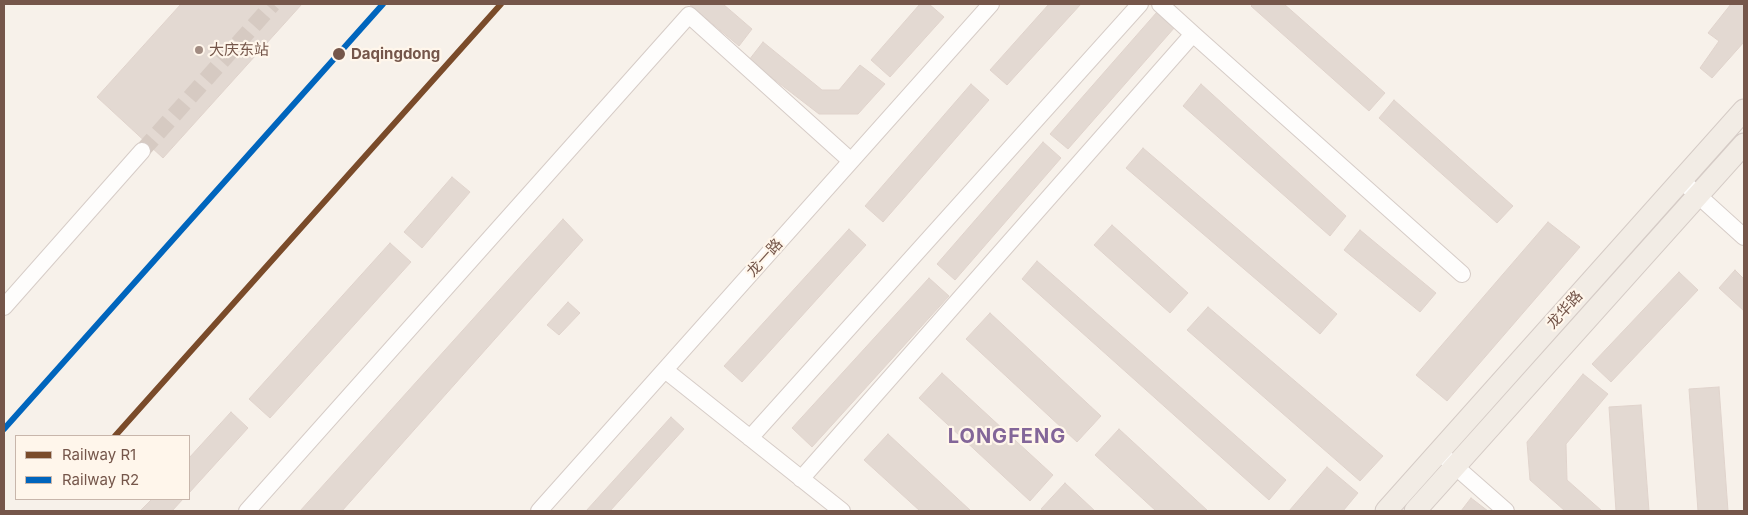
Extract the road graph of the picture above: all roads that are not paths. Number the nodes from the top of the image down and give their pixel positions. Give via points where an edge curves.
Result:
1 (992, 4) edge
2 (1140, 4) edge
3 (1160, 4) edge
4 (1194, 34) junction
5 (1744, 110) edge
6 (1744, 144) edge
7 (142, 152) tunnel mouth
8 (851, 161) junction
9 (1680, 180) junction
10 (1698, 196) junction
11 (1744, 237) edge
12 (1462, 274) dead end
13 (4, 307) edge
14 (665, 370) junction
15 (750, 438) junction
16 (1439, 452) junction
17 (1455, 467) junction
18 (801, 479) junction
19 (247, 511) edge
20 (539, 511) edge
21 (842, 511) edge
22 (1386, 511) edge
23 (1415, 511) edge
24 (1506, 511) edge

1 - 8 street, 龙一路
2 - 15 street
3 - 4 street
4 - 12 street
4 - 18 street
5 - 9 main road, 龙华路
6 - 10 main road
7 - 13 street
8 - 14 street, 龙一路
8 - 19 street via 689,15
9 - 10 street
9 - 16 main road, 龙华路
10 - 11 street
10 - 17 main road
14 - 15 street
14 - 20 street, 龙一路
15 - 18 street
16 - 17 street
16 - 22 main road, 龙华路
17 - 23 main road
17 - 24 street
18 - 21 street

